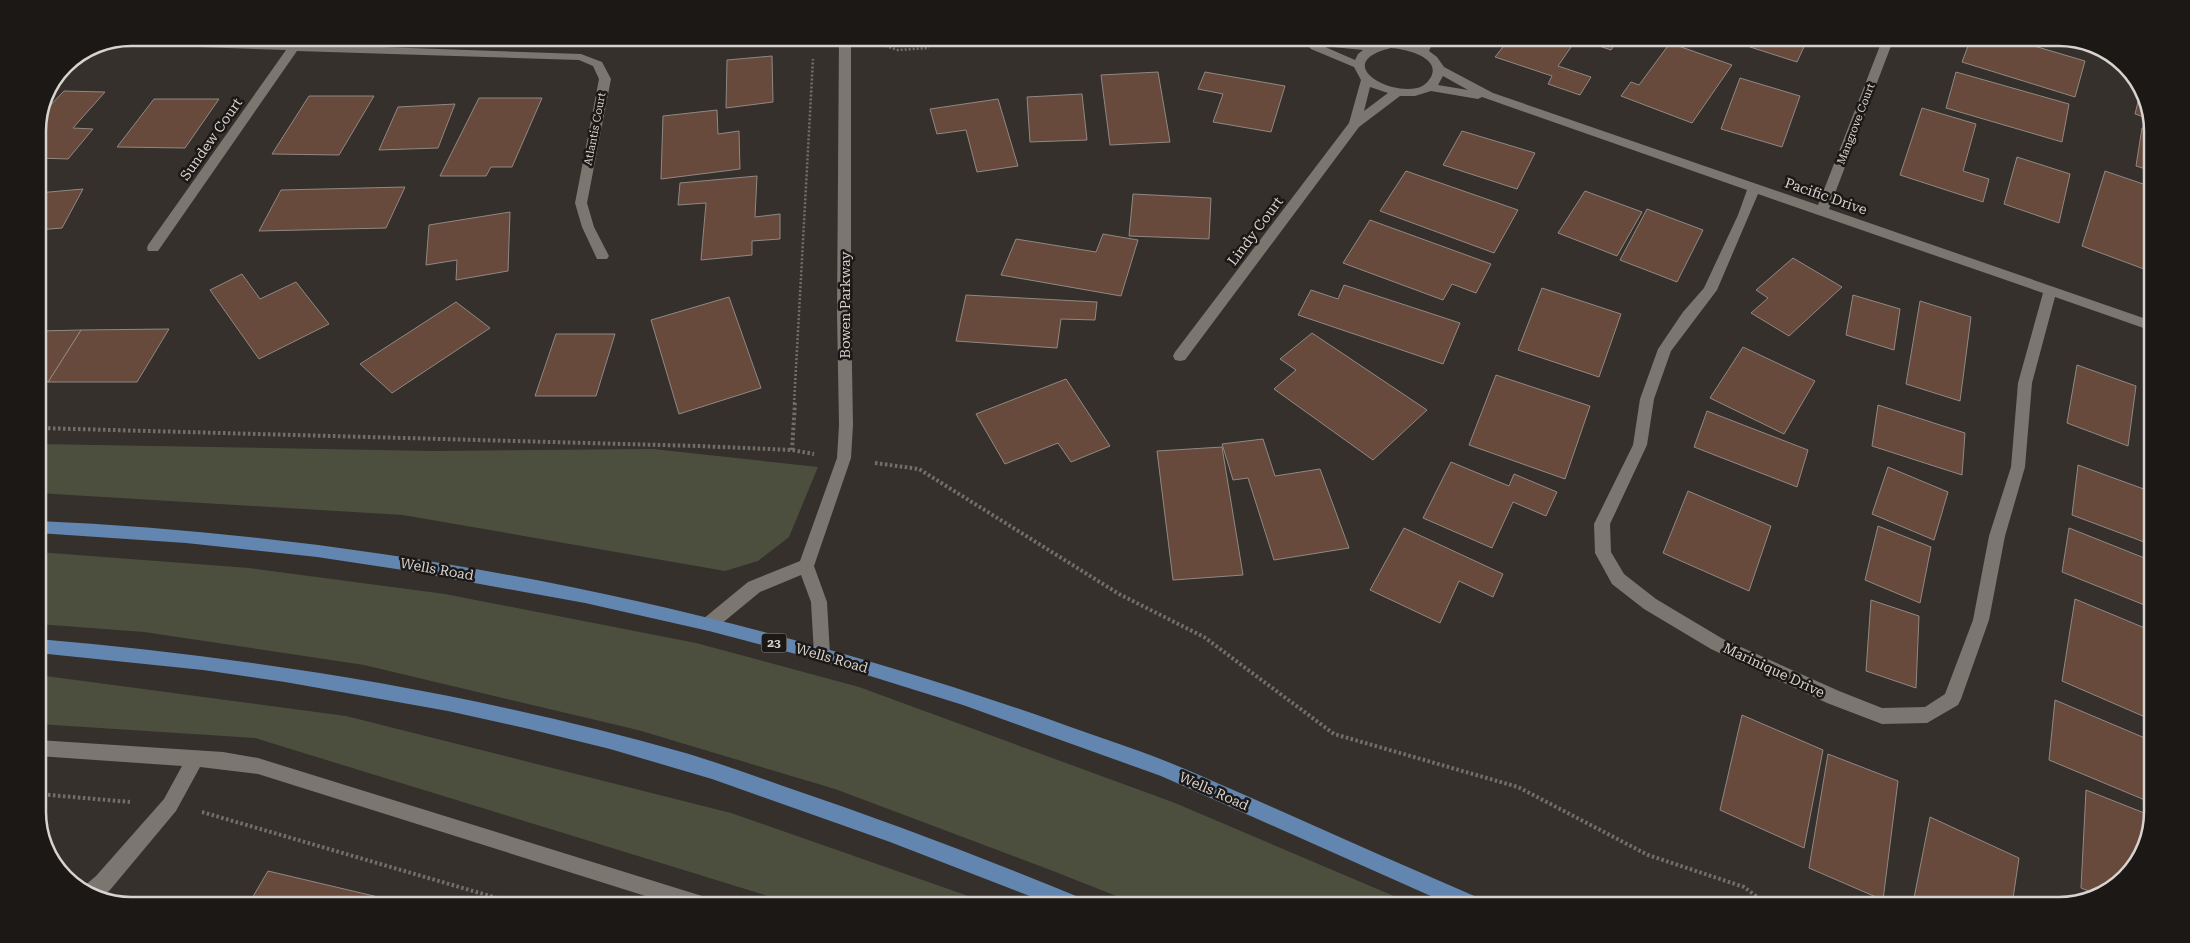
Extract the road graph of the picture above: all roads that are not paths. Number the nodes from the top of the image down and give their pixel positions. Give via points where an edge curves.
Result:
1 (264, 46) edge
2 (845, 46) edge
3 (1312, 46) edge
4 (1351, 46) edge
5 (1391, 46) edge
6 (1404, 46) edge
7 (1427, 46) edge
8 (1886, 46) edge
9 (294, 47) junction
10 (1372, 48) junction
11 (1424, 52) junction
12 (1358, 65) junction
13 (1438, 69) junction
14 (1366, 81) junction
15 (1429, 87) junction
16 (1396, 93) junction
17 (1489, 96) junction
18 (1355, 124) junction
19 (1754, 187) junction
20 (1822, 211) junction
21 (153, 248) dead end
22 (602, 256) dead end
23 (2050, 291) junction
24 (2144, 323) edge
25 (1180, 356) dead end
26 (46, 527) edge
27 (806, 566) junction
28 (709, 624) junction
29 (46, 647) edge
30 (822, 654) junction
31 (46, 749) edge
32 (194, 758) junction
33 (97, 889) edge
34 (673, 897) edge
35 (1053, 897) edge
36 (1452, 897) edge

1 - 9 street, Atlantis Court
2 - 27 street, Bowen Parkway via 844,458
3 - 12 street
4 - 10 street
5 - 10 street
6 - 11 street
7 - 11 street
8 - 20 street, Mangrove Court
9 - 21 street, Sundew Court
9 - 22 street, Atlantis Court via 581,57 598,64 604,79 581,203
10 - 12 street via 1360,58
11 - 13 street
12 - 14 street
13 - 15 street via 1438,76
13 - 17 street, Pacific Drive
14 - 16 street
14 - 18 street, Lindy Court
15 - 16 street
15 - 17 street, Pacific Drive
16 - 18 street, Lindy Court
17 - 19 street, Pacific Drive
18 - 25 street, Lindy Court
19 - 20 street, Pacific Drive
19 - 23 street, Marinique Drive via 1710,290 1665,349 1647,399 1640,445 1602,524 1603,553 1618,579 1650,604 1717,644 1882,716 1927,715 1952,699 1981,620 1997,536 2018,466 2025,383
20 - 23 street, Pacific Drive
23 - 24 street, Pacific Drive
26 - 28 main road, Wells Road / 23 via 186,536 327,552 585,596
27 - 28 street via 754,587
27 - 30 street via 819,602
28 - 30 main road, Wells Road / 23
29 - 35 main road via 204,662 356,686 447,703 610,741 693,764 857,819
30 - 36 main road, Wells Road / 23 via 963,697 1165,769
31 - 32 street
32 - 33 street via 170,805
32 - 34 street via 258,766

